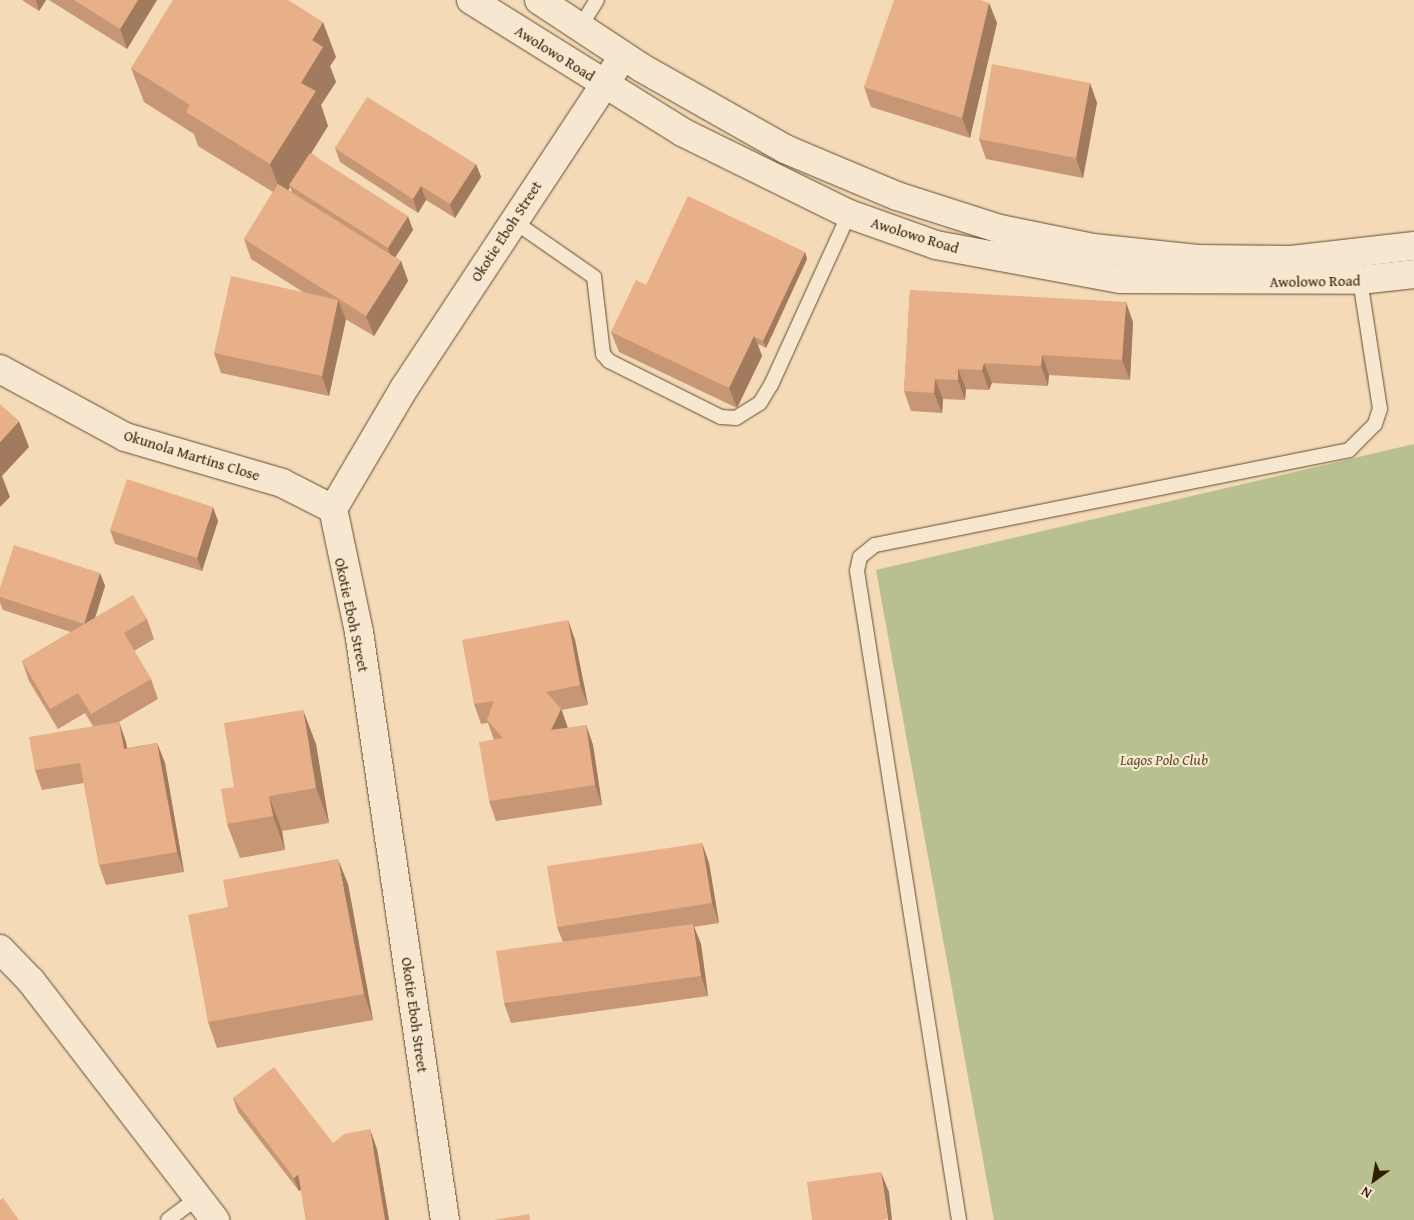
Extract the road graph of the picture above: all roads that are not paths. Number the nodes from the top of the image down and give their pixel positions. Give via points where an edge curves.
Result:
1 (470, 0) edge
2 (539, 0) edge
3 (597, 0) edge
4 (580, 27) junction
5 (623, 56) junction
6 (605, 83) junction
7 (849, 214) junction
8 (512, 220) junction
9 (1414, 246) edge
10 (1414, 274) edge
11 (1360, 280) junction
12 (0, 369) edge
13 (333, 509) junction
14 (0, 949) edge
15 (198, 1197) junction
16 (168, 1220) edge
17 (215, 1220) edge
18 (445, 1220) edge
19 (960, 1220) edge

1 - 6 street, Awolowo Road
2 - 4 street, Awolowo Road
3 - 4 lane
4 - 5 street, Awolowo Road
5 - 6 street, Okotie Eboh Street
5 - 9 street, Awolowo Road via 786,149 897,196 1000,229 1093,248 1196,259 1292,260
6 - 7 street, Awolowo Road via 682,132
6 - 8 street, Okotie Eboh Street
7 - 8 lane via 771,385 760,403 736,418 721,417 608,361 603,354 594,277
7 - 11 street, Awolowo Road via 936,245 1120,279
8 - 13 street, Okotie Eboh Street via 405,387
10 - 11 street, Awolowo Road
11 - 19 lane via 1380,409 1375,424 1349,450 875,545 860,557 857,570
12 - 13 street, Okunola Martins Close via 125,437 282,483
13 - 18 street, Okotie Eboh Street via 359,632
14 - 15 street via 30,981
15 - 16 lane
15 - 17 street

